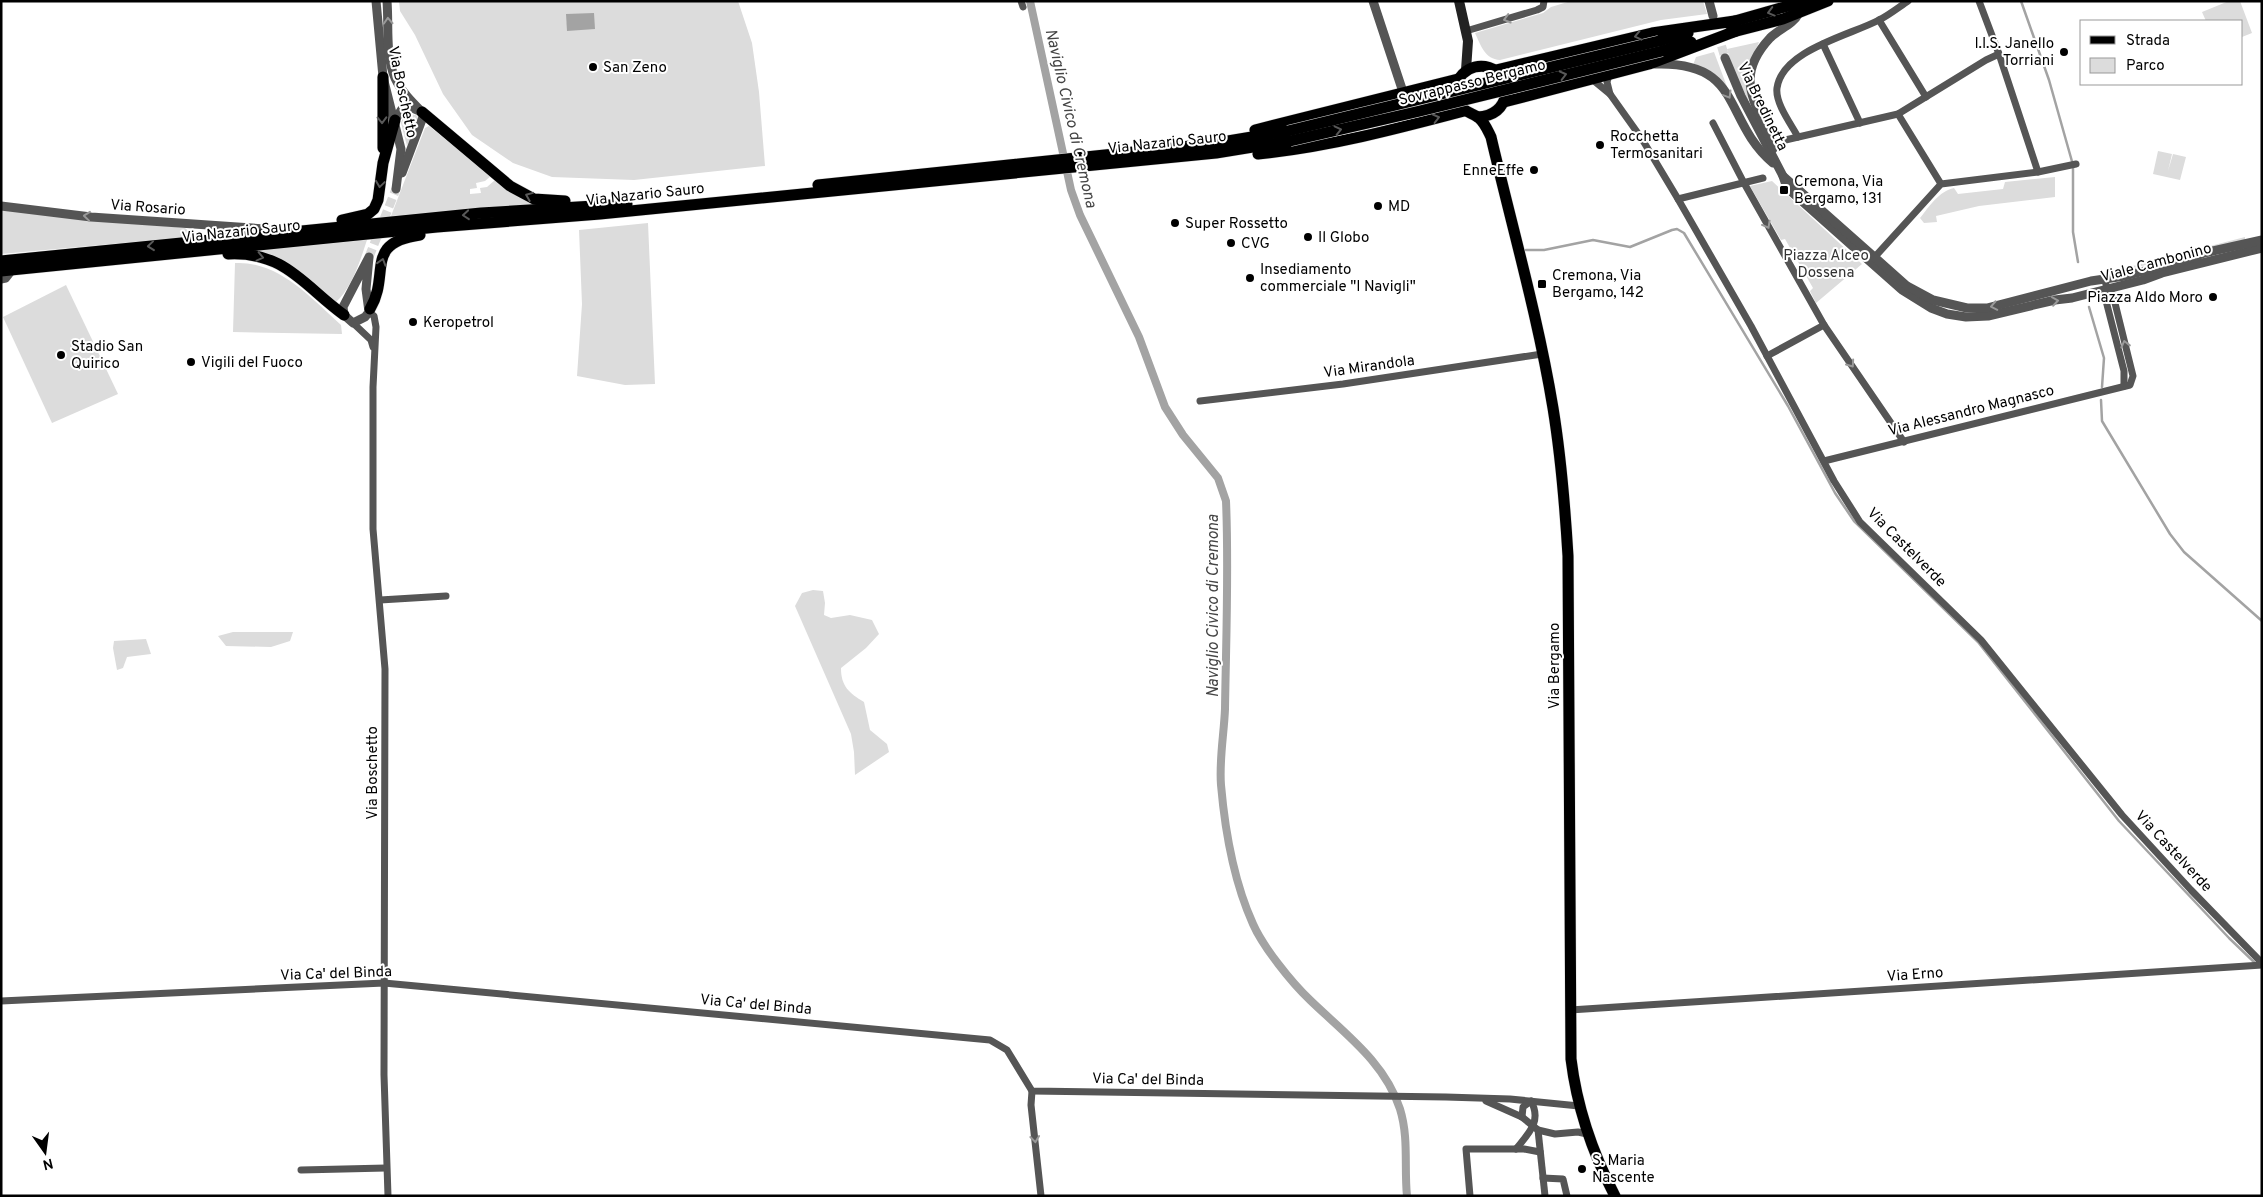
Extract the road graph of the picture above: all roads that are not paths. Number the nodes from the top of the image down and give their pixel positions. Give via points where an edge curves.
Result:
1 (376, 1) edge
2 (387, 1) edge
3 (1373, 1) edge
4 (1458, 1) edge
5 (1544, 1) edge
6 (1709, 1) edge
7 (1806, 1) edge
8 (1828, 1) edge
9 (1908, 1) edge
10 (1979, 1) edge
11 (1799, 13) junction
12 (1713, 16) tunnel mouth
13 (1879, 20) junction
14 (1736, 26) junction
15 (1467, 36) junction
16 (1823, 44) junction
17 (1999, 54) junction
18 (1724, 58) tunnel mouth
19 (1535, 61) junction
20 (1650, 64) junction
21 (1483, 66) junction
22 (1496, 70) junction
23 (1462, 74) junction
24 (1609, 76) junction
25 (383, 77) junction
26 (1593, 80) junction
27 (1404, 92) junction
28 (1543, 92) junction
29 (1610, 94) junction
30 (1926, 98) junction
31 (1504, 102) junction
32 (1464, 111) junction
33 (422, 112) junction
34 (1495, 113) junction
35 (1898, 114) junction
36 (1478, 117) junction
37 (395, 120) junction
38 (1713, 123) dead end
39 (1860, 123) junction
40 (1412, 124) junction
41 (1289, 136) junction
42 (1491, 137) junction
43 (1798, 137) junction
44 (1781, 141) dead end
45 (1168, 149) junction
46 (1216, 153) junction
47 (383, 163) junction
48 (1073, 163) junction
49 (2076, 164) dead end
50 (1777, 166) junction
51 (2038, 172) junction
52 (1762, 178) dead end
53 (1744, 183) junction
54 (1941, 184) junction
55 (1678, 199) junction
56 (629, 204) junction
57 (1, 206) edge
58 (437, 227) junction
59 (293, 231) junction
60 (2262, 240) edge
61 (2262, 248) edge
62 (214, 249) junction
63 (1872, 260) junction
64 (1, 261) edge
65 (7, 270) edge
66 (1, 280) edge
67 (2106, 285) junction
68 (370, 310) junction
69 (344, 315) junction
70 (353, 322) junction
71 (1824, 325) junction
72 (374, 350) junction
73 (1542, 354) junction
74 (1767, 356) junction
75 (1200, 401) dead end
76 (1904, 442) junction
77 (1824, 461) junction
78 (446, 596) dead end
79 (380, 600) junction
80 (2262, 964) edge
81 (384, 983) junction
82 (1, 1001) edge
83 (1570, 1010) junction
84 (1032, 1091) junction
85 (1483, 1099) junction
86 (1531, 1101) junction
87 (1579, 1106) junction
88 (1522, 1117) junction
89 (1535, 1128) junction
90 (1585, 1129) junction
91 (1570, 1132) junction
92 (1516, 1149) junction
93 (1540, 1152) junction
94 (386, 1168) junction
95 (301, 1170) dead end
96 (1543, 1178) junction
97 (388, 1196) edge
98 (1041, 1196) edge
99 (1470, 1196) edge
100 (1545, 1196) edge
101 (1567, 1196) edge
102 (1615, 1196) edge

1 - 25 street, Via Boschetto
33 -> 2 street, Via Boschetto via 395,78 389,52
3 - 27 street
4 - 15 main road
5 -> 15 street via 1543,7 1537,10
6 - 12 street
7 -> 14 main road
8 - 11 main road
9 - 13 street
10 - 17 street
11 - 14 main road
11 - 50 street via 1764,45 1755,57 1749,76 1751,96 1773,147
13 - 16 street
13 - 30 street
14 -> 19 main road via 1652,33
14 - 20 main road
14 - 41 main road, Sovrappasso Bergamo, bridge via 1420,111
15 - 21 main road
15 - 23 main road
16 - 39 street
16 - 43 street via 1792,62 1777,88 1780,104
17 - 30 street
17 - 51 street
18 - 50 street, Via Bredinetta
19 - 22 main road
19 - 28 main road via 1529,70 1531,80
20 - 24 main road
20 -> 50 street via 1680,64 1715,78 1728,94 1761,152
21 - 22 main road
21 - 23 main road
22 - 31 main road via 1505,81
23 - 27 main road
23 - 32 main road via 1455,92 1456,100
24 - 26 main road
24 - 29 street
25 - 37 street, Via Boschetto
25 -> 47 main road
26 - 28 main road
26 - 29 street, Via Castelverde
27 - 40 street
27 - 45 main road
28 - 31 main road
29 - 55 street, Via Castelverde
30 - 35 street
31 - 34 main road, Via Bergamo
32 - 36 main road
40 -> 32 main road
33 - 37 street via 406,107
33 - 37 street, Via Boschetto via 422,122 396,189 401,149
56 -> 33 main road via 547,200 524,194 498,178
34 - 36 main road
34 - 42 main road, Via Bergamo
35 - 39 street
35 - 54 street
36 - 42 main road, Via Bergamo
37 - 47 main road
38 - 53 street
39 - 43 street
40 - 46 main road via 1284,151
41 - 45 main road, Via Nazario Sauro
41 - 46 main road, Via Nazario Sauro
42 - 73 main road, Via Bergamo
43 - 44 street
45 - 48 main road, Via Nazario Sauro
46 - 48 main road, Via Nazario Sauro
47 -> 59 main road via 378,200 368,214
48 - 56 main road, Via Nazario Sauro via 1055,161
48 - 58 main road, Via Nazario Sauro via 1029,172
49 - 51 street
50 - 63 street, Viale Cambonino via 1786,188
51 - 54 street
52 - 53 street
53 - 55 street
53 -> 71 street
54 - 63 street
55 - 74 street, Via Castelverde
56 -> 59 main road, Via Nazario Sauro via 481,213
59 -> 57 street, Via Rosario via 91,217
58 - 62 main road, Via Nazario Sauro
68 -> 58 main road via 376,300 380,269 388,247 410,236 430,233
59 -> 64 main road, Via Nazario Sauro
60 - 67 street, Viale Cambonino via 2204,253
61 - 67 street, Viale Cambonino via 2143,280
62 - 65 main road, Via Nazario Sauro
62 -> 69 main road via 221,254 242,253 271,260 294,272
63 - 67 street, Viale Cambonino via 1914,298 1947,314 1988,316
65 - 66 street via 6,278
67 - 76 street, Via Alessandro Magnasco via 2113,295 2133,376 2130,385
68 - 69 street via 366,289 369,257 345,301
68 - 70 street via 365,317
68 - 72 street, Via Boschetto via 376,327
69 - 70 street
70 - 72 street via 371,340
71 - 74 street
71 -> 76 street
72 - 79 street, Via Boschetto via 373,530
73 - 75 street, Via Mirandola via 1343,384
73 - 83 main road, Via Bergamo via 1561,465 1568,556
74 - 77 street, Via Castelverde
76 - 77 street, Via Alessandro Magnasco
77 - 80 street, Via Castelverde via 1860,522 1981,640 2122,815
78 - 79 street
79 - 81 street, Via Boschetto via 385,696
80 - 83 street, Via Erno
81 - 82 street, Via Ca' del Binda
81 - 84 street, Via Ca' del Binda via 990,1040 1007,1050
81 - 94 street, Via Boschetto
83 - 87 main road, Via Bergamo via 1571,1059
84 - 85 street, Via Ca' del Binda
84 -> 98 street
85 - 86 street, Via Ca' del Binda
85 - 88 street, Via Ca' del Binda
86 - 87 street, Via Ca' del Binda
86 - 88 street via 1523,1107
86 - 89 street via 1536,1112
87 - 90 main road, Via Bergamo
88 - 89 street, Via Ca' del Binda
89 - 91 street via 1555,1134
89 - 92 street
89 - 93 street
90 - 91 street
90 - 91 street
90 - 102 main road, Via Bergamo
92 - 93 street
92 - 99 street via 1466,1149
93 - 96 street
94 - 95 street
94 - 97 street, Via Boschetto
96 - 100 street
96 - 101 street via 1563,1179

